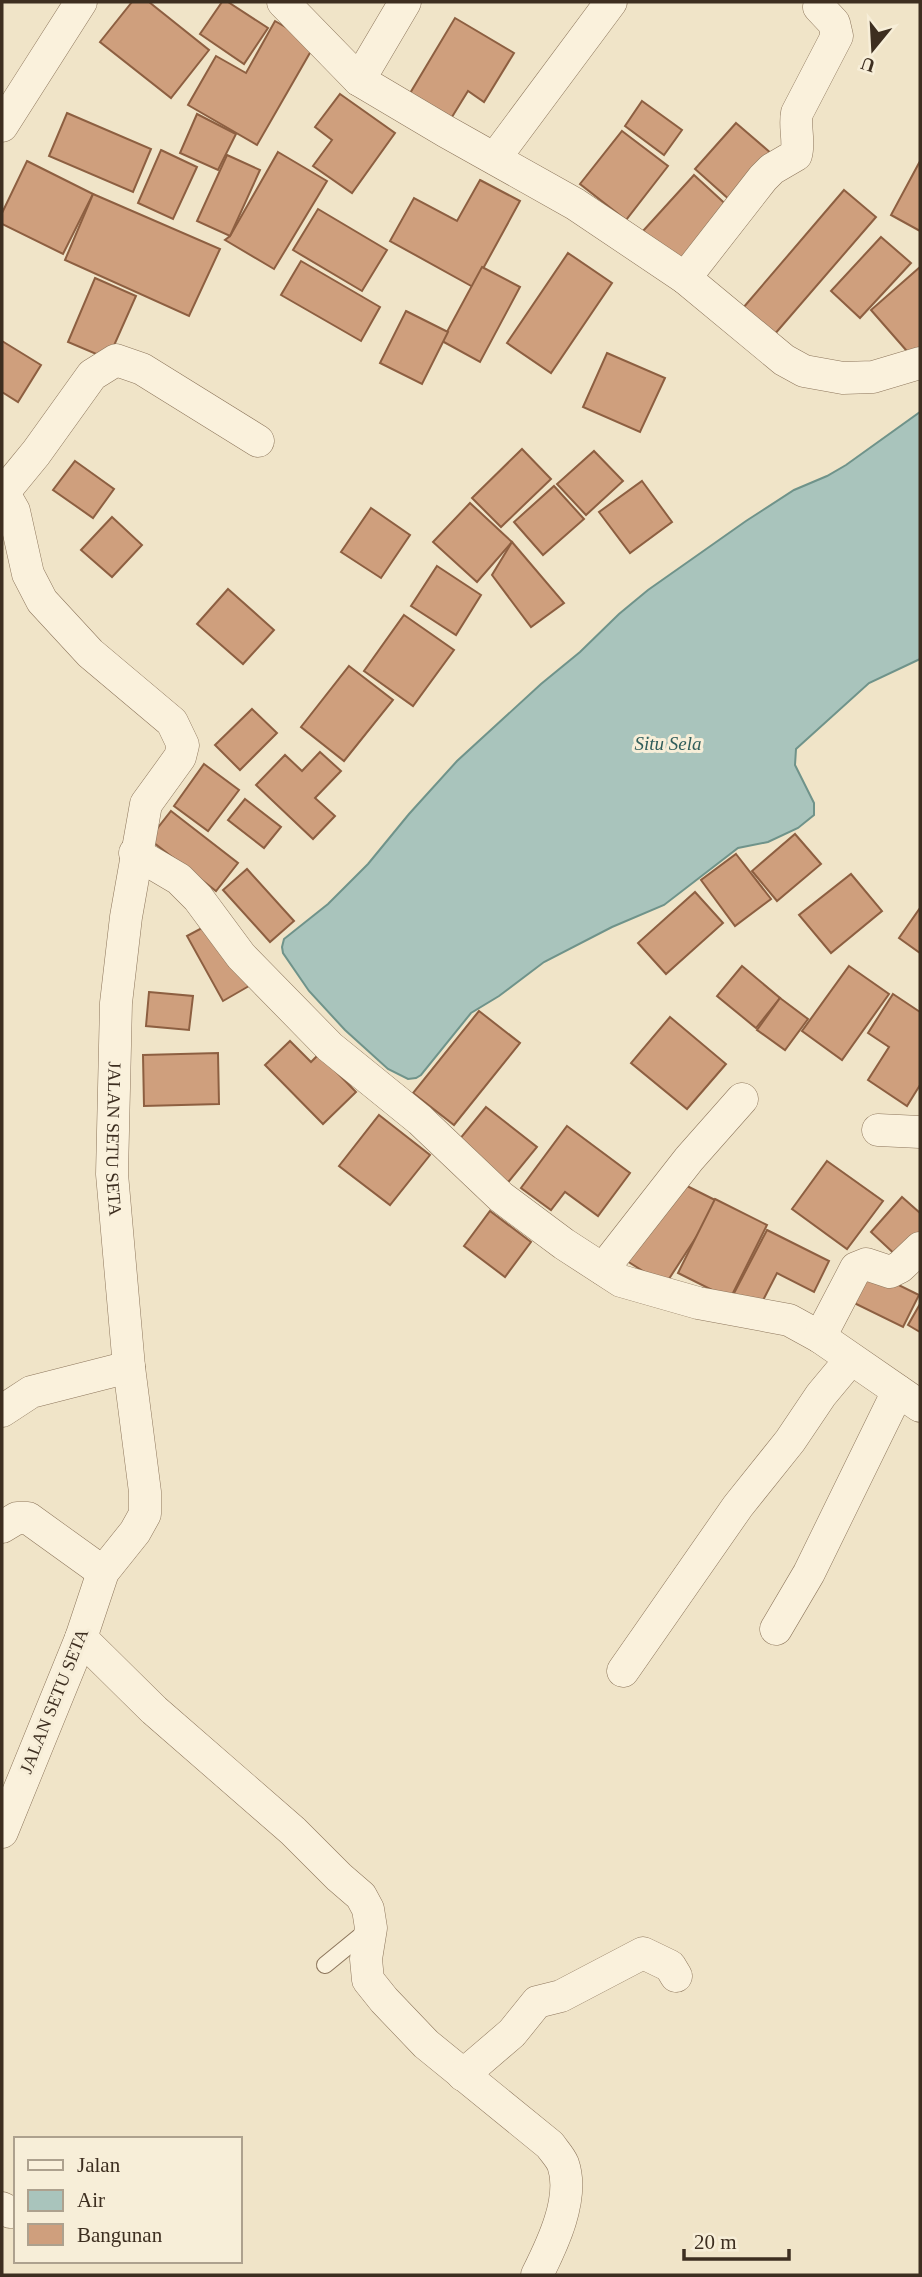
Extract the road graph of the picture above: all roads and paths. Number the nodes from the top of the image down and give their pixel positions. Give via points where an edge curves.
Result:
1 (81, 2) edge
2 (283, 2) edge
3 (405, 2) edge
4 (611, 2) edge
5 (820, 2) edge
6 (359, 80) junction
7 (2, 126) edge
8 (495, 158) junction
9 (685, 278) junction
10 (920, 363) edge
11 (258, 442) dead end
12 (3, 491) edge
13 (135, 853) junction
14 (742, 1099) dead end
15 (878, 1130) dead end
16 (920, 1132) edge
17 (920, 1248) edge
18 (603, 1269) junction
19 (820, 1336) junction
20 (851, 1359) junction
21 (129, 1367) junction
22 (909, 1399) edge
23 (2, 1411) edge
24 (2, 1527) edge
25 (103, 1572) junction
26 (776, 1629) dead end
27 (81, 1638) junction
28 (623, 1671) dead end
29 (2, 1832) edge
30 (371, 1928) junction
31 (325, 1965) dead end
32 (676, 1976) dead end
33 (463, 2075) junction
34 (537, 2275) edge

1 - 7 street
2 - 6 street
3 - 6 street
4 - 8 street
5 - 9 street via 837,36 797,113 796,155 763,178
6 - 8 street
8 - 9 street via 575,204
9 - 10 street via 784,360 804,371 844,378 873,377
11 - 12 street via 142,369 116,360 92,375
12 - 13 street, JALAN SETU SETA via 14,510 28,574 42,601 90,653 172,722 183,745 180,757 146,804
13 - 18 street via 179,878 241,956 330,1047 420,1121 501,1197
13 - 21 street, JALAN SETU SETA via 116,1003 112,1174
14 - 18 street
15 - 16 street
17 - 19 street via 890,1272 866,1264 856,1268
18 - 19 street via 621,1281 698,1303 789,1320
19 - 20 street
20 - 22 street
20 - 28 street via 731,1516
21 - 23 street via 31,1392
21 - 25 street, JALAN SETU SETA via 145,1514
22 - 26 street
24 - 25 street via 17,1518 28,1518
25 - 27 street, JALAN SETU SETA
27 - 29 street, JALAN SETU SETA
27 - 30 street via 361,1896
30 - 31 lane
30 - 33 street via 368,1980 426,2044
32 - 33 street via 670,1966 643,1953 561,1996 537,2002 512,2034
33 - 34 street via 550,2145 563,2163 566,2187 558,2232

